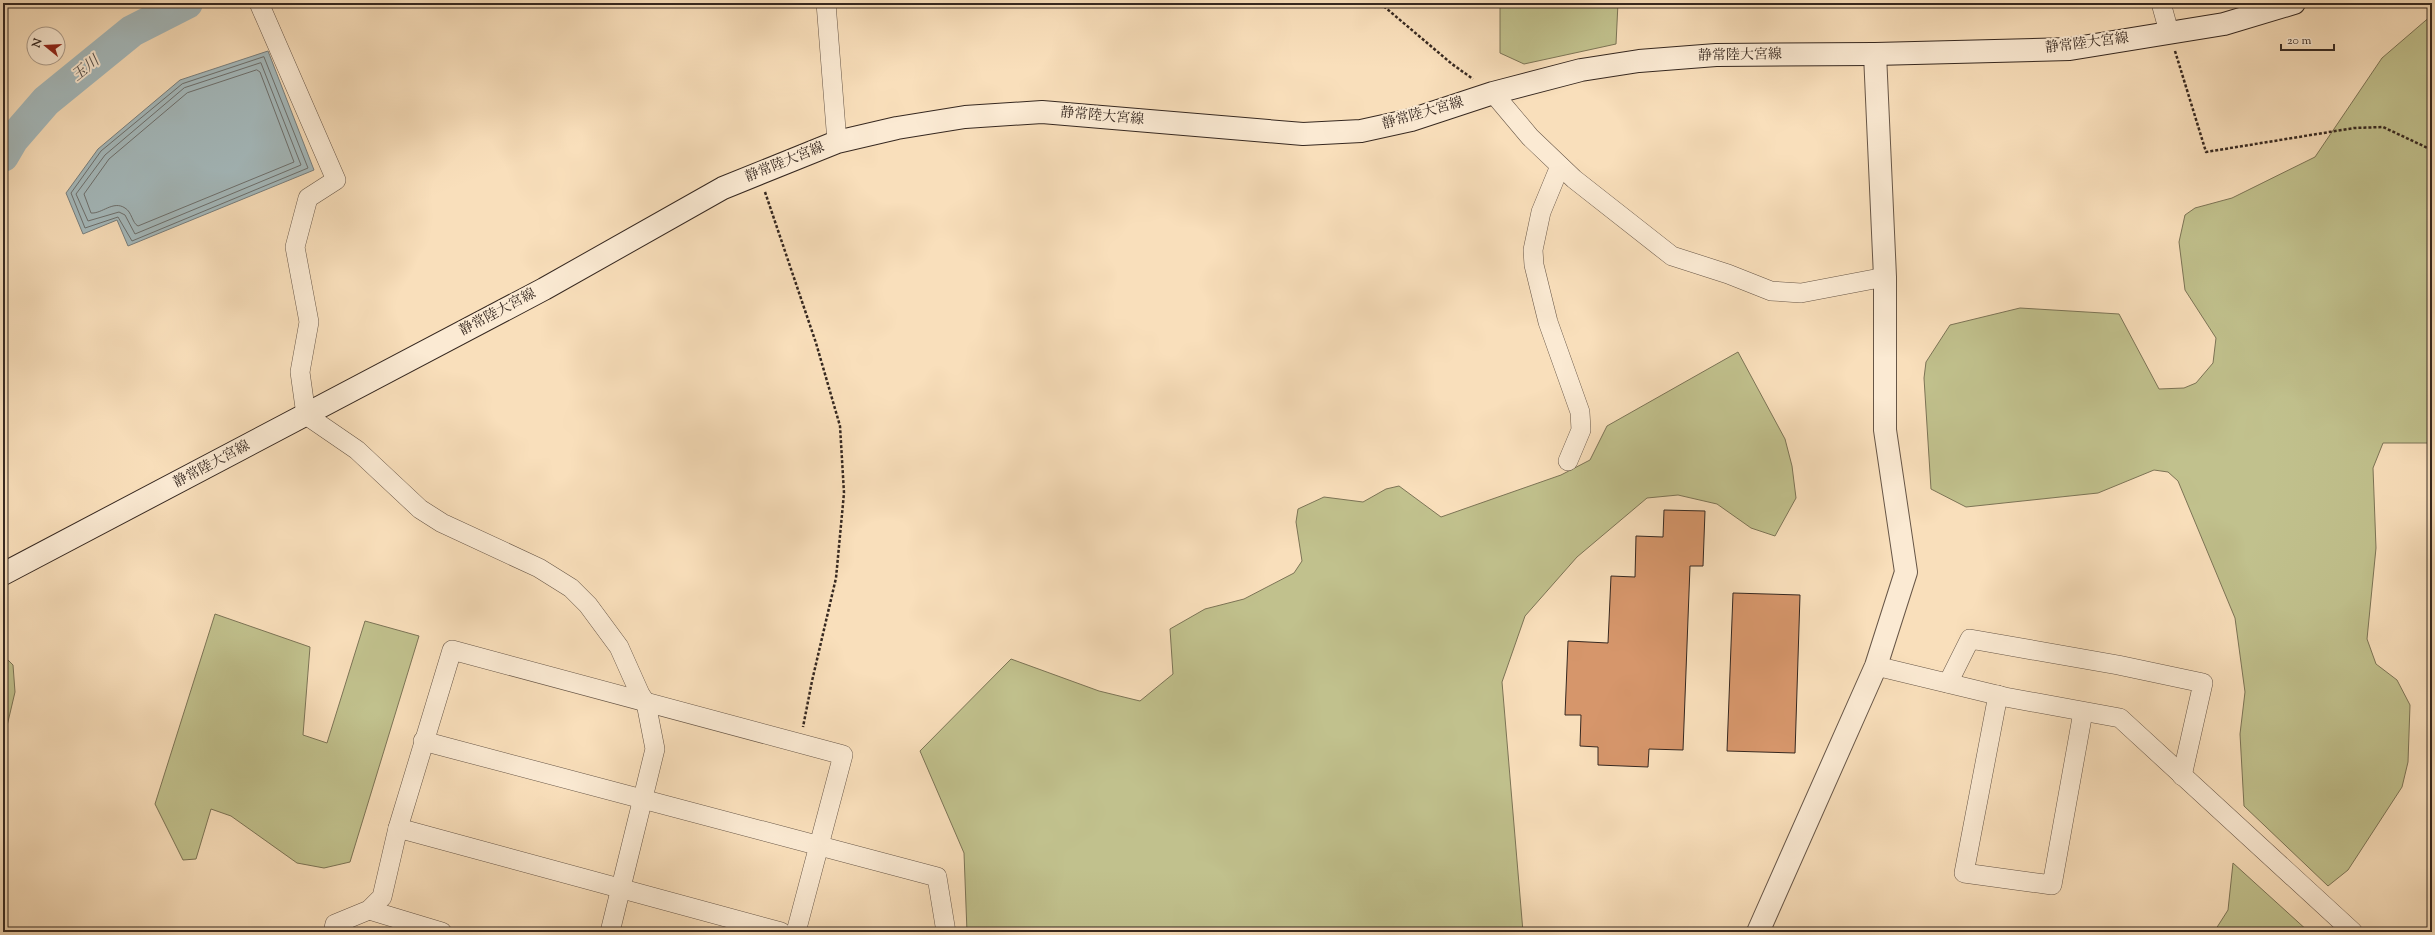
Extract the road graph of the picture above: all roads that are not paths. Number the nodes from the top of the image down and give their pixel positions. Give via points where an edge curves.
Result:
1 (259, 3) edge
2 (826, 3) edge
3 (2161, 3) edge
4 (2294, 3) edge
5 (2169, 32) junction
6 (1875, 54) junction
7 (1493, 93) junction
8 (837, 142) junction
9 (1560, 166) junction
10 (1886, 277) junction
11 (306, 416) junction
12 (1568, 461) dead end
13 (3, 574) edge
14 (1876, 666) junction
15 (1948, 683) junction
16 (1998, 695) junction
17 (646, 703) junction
18 (2083, 712) junction
19 (423, 741) junction
20 (2182, 776) junction
21 (644, 799) junction
22 (398, 828) junction
23 (821, 845) junction
24 (620, 889) junction
25 (369, 910) junction
26 (332, 932) edge
27 (442, 932) edge
28 (610, 932) edge
29 (781, 932) edge
30 (796, 932) edge
31 (946, 932) edge
32 (1758, 932) edge
33 (2353, 932) edge

1 - 11 street via 336,180 308,198 295,247 309,322 300,372
2 - 8 street
3 - 5 street
4 - 5 main road, 静常陸大宮線 via 2224,24
5 - 6 main road, 静常陸大宮線 via 2070,49
6 - 7 main road, 静常陸大宮線 via 1716,55 1639,61 1581,70
6 - 10 main road
7 - 8 main road, 静常陸大宮線 via 1411,120 1361,131 1303,134 1042,112 965,117 896,128
7 - 9 street
8 - 11 main road, 静常陸大宮線 via 758,172 673,215 544,289
9 - 10 street via 1672,256 1750,284 1771,291 1801,293
9 - 12 street via 1541,212 1533,250 1534,265 1548,322 1580,412 1581,430
10 - 14 main road via 1885,430 1906,572
11 - 13 main road, 静常陸大宮線
11 - 17 street via 357,450 420,509 442,523 539,568 571,588 588,605 620,647
14 - 15 street
14 - 32 main road
15 - 16 street
15 - 20 street via 1970,639 2203,683
16 - 18 street
16 - 18 street via 1964,873 2052,885
17 - 19 street via 452,650
17 - 21 street via 655,749
17 - 23 street via 843,755
18 - 20 street via 2120,718
19 - 21 street
19 - 22 street
20 - 33 street
21 - 23 street
21 - 24 street
22 - 24 street
22 - 25 street via 382,897
23 - 30 street
23 - 31 street via 937,877
24 - 28 street
24 - 29 street
25 - 26 street via 335,924
25 - 27 street

